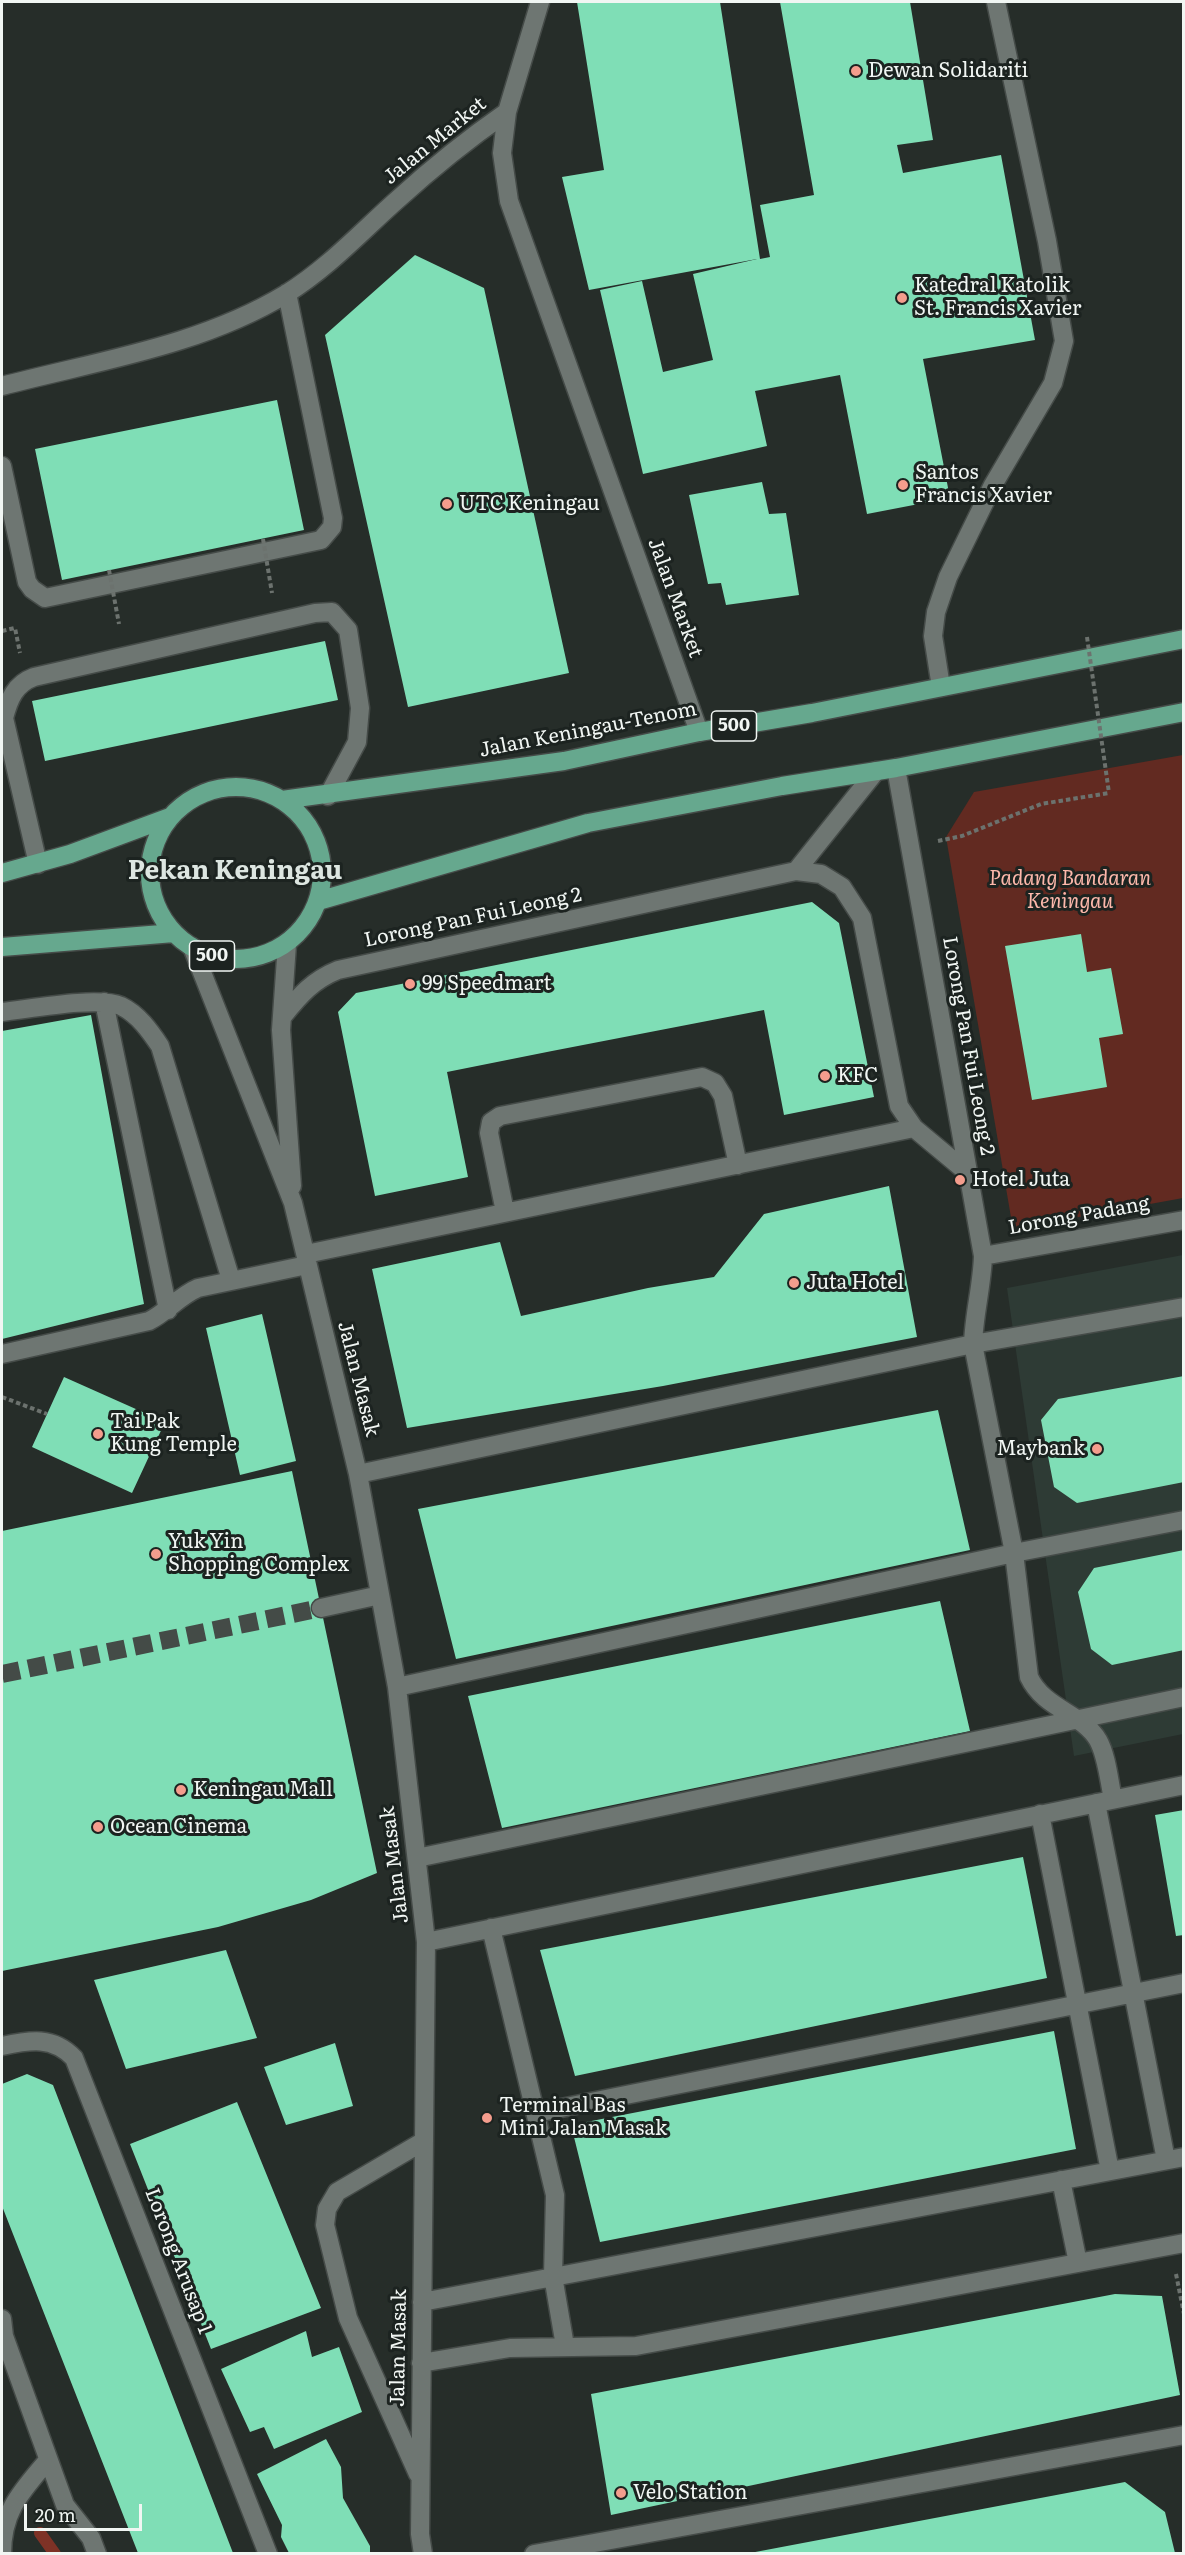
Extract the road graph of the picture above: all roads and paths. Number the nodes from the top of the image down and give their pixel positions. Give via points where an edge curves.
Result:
1 (540, 2) edge
2 (996, 2) edge
3 (507, 112) junction
4 (287, 293) junction
5 (2, 386) edge
6 (2, 465) edge
7 (263, 539) dead end
8 (109, 570) dead end
9 (272, 593) dead end
10 (119, 624) dead end
11 (2, 631) edge
12 (1087, 637) dead end
13 (1184, 639) edge
14 (19, 645) dead end
15 (941, 687) junction
16 (1184, 712) edge
17 (699, 732) junction
18 (896, 768) junction
19 (876, 771) junction
20 (328, 796) junction
21 (282, 800) junction
22 (170, 817) junction
23 (910, 846) junction
24 (38, 864) junction
25 (796, 871) junction
26 (2, 873) edge
27 (318, 901) junction
28 (174, 933) junction
29 (287, 944) junction
30 (2, 947) edge
31 (192, 947) junction
32 (104, 1002) junction
33 (2, 1012) edge
34 (283, 1016) junction
35 (914, 1128) junction
36 (738, 1165) junction
37 (968, 1173) junction
38 (293, 1203) junction
39 (505, 1212) junction
40 (1184, 1220) edge
41 (983, 1256) junction
42 (306, 1259) junction
43 (231, 1280) junction
44 (1184, 1307) edge
45 (168, 1310) junction
46 (973, 1344) junction
47 (2, 1354) edge
48 (2, 1397) edge
49 (47, 1414) dead end
50 (358, 1474) junction
51 (1184, 1520) edge
52 (1014, 1553) junction
53 (380, 1595) junction
54 (321, 1608) tunnel mouth
55 (398, 1687) junction
56 (1184, 1697) edge
57 (1075, 1720) junction
58 (1184, 1785) edge
59 (1105, 1801) junction
60 (1040, 1814) junction
61 (417, 1858) junction
62 (491, 1928) junction
63 (426, 1942) junction
64 (1184, 1983) edge
65 (1134, 1993) junction
66 (1077, 2004) junction
67 (2, 2046) edge
68 (536, 2113) junction
69 (424, 2141) junction
70 (1175, 2158) edge
71 (1110, 2171) junction
72 (1061, 2180) junction
73 (1177, 2244) edge
74 (1078, 2263) junction
75 (554, 2277) junction
76 (422, 2302) junction
77 (1184, 2314) edge
78 (2, 2319) edge
79 (565, 2346) junction
80 (421, 2363) junction
81 (1184, 2435) edge
82 (48, 2460) junction
83 (421, 2480) junction
84 (4, 2517) edge
85 (420, 2534) junction
86 (2, 2553) edge
87 (97, 2553) edge
88 (268, 2553) edge
89 (417, 2553) edge
90 (423, 2553) edge
91 (534, 2553) edge

1 - 3 street
2 - 15 street via 1064,341 1053,383 993,485 948,577 936,612 933,636
3 - 4 street, Jalan Market via 447,155 334,259
3 - 17 street, Jalan Market via 502,153 509,201
4 - 5 street, Jalan Market via 196,337
4 - 6 street via 333,518 332,527 321,540 45,598 27,582
7 - 9 path, bridge
8 - 10 path, bridge
11 - 14 path via 15,628
12 - 23 path, bridge via 1109,793 1041,804 962,836
13 - 15 main road, Jalan Keningau-Tenom / 500
15 - 17 main road, Jalan Keningau-Tenom / 500
16 - 18 main road
17 - 20 main road, Jalan Keningau-Tenom / 500 via 564,761
18 - 19 main road
18 - 23 street, Lorong Pan Fui Leong 2
19 - 25 street
19 - 27 main road via 588,823
20 - 21 main road, Jalan Keningau-Tenom / 500
20 - 24 street via 357,742 360,708 348,630 332,612 22,682 12,694 4,718
21 - 22 main road, 500 via 260,790 211,790
21 - 27 main road, 500 via 303,820 317,844 323,873
22 - 24 main road, 500
22 - 28 main road, 500 via 157,838 150,862 151,888 159,912
23 - 37 street, Lorong Pan Fui Leong 2
24 - 26 main road, 500
25 - 34 street, Lorong Pan Fui Leong 2 via 338,970 306,987
25 - 35 street, Lorong Pan Fui Leong 2 via 821,874 842,887 862,918 899,1106
27 - 29 main road, 500 via 306,925
28 - 30 main road, 500
28 - 31 main road, 500
29 - 31 main road, 500 via 263,956 236,960 214,957
29 - 34 street, Jalan Masak
31 - 38 street, Jalan Masak
32 - 33 street
32 - 43 street via 123,1006 143,1023 160,1046
32 - 45 street
34 - 38 street, Jalan Masak
35 - 36 street
35 - 37 street, Lorong Pan Fui Leong 2
36 - 39 street
36 - 39 street via 723,1096 715,1083 702,1077 500,1116 491,1122 489,1133
37 - 41 street
38 - 42 street, Jalan Masak
39 - 42 street
40 - 41 street, Lorong Padang
41 - 46 street
42 - 43 street
42 - 50 street, Jalan Masak
43 - 45 street via 185,1294
44 - 46 street
45 - 47 street via 149,1322
46 - 50 street
46 - 52 street
48 - 49 path
50 - 53 street, Jalan Masak
51 - 52 street
52 - 55 street
52 - 57 street via 1029,1677 1035,1690
53 - 54 street
53 - 55 street, Jalan Masak
55 - 61 street, Jalan Masak
56 - 57 street
57 - 59 street via 1097,1738
57 - 61 street
58 - 59 street
59 - 60 street
59 - 65 street
60 - 62 street
60 - 66 street
61 - 63 street, Jalan Masak
62 - 63 street
62 - 68 street
63 - 69 street, Jalan Masak
64 - 65 street
65 - 66 street
65 - 70 street
66 - 68 street
66 - 71 street
67 - 88 street, Lorong Arusap 1 via 33,2039 63,2047 74,2058
68 - 75 street via 555,2195
69 - 76 street, Jalan Masak
69 - 83 street via 337,2192 327,2209 325,2225 348,2318
70 - 71 street
71 - 72 street
72 - 74 street
72 - 75 street
73 - 74 street
73 - 77 path
74 - 79 street via 636,2346
75 - 76 street
75 - 79 street
76 - 80 street, Jalan Masak
78 - 82 street via 4,2336
79 - 80 street via 510,2348
80 - 83 street, Jalan Masak
81 - 91 street
82 - 84 street
82 - 87 street via 65,2505 91,2538
83 - 85 street, Jalan Masak
84 - 86 street
85 - 89 street, Jalan Masak
85 - 90 street, Jalan Masak

